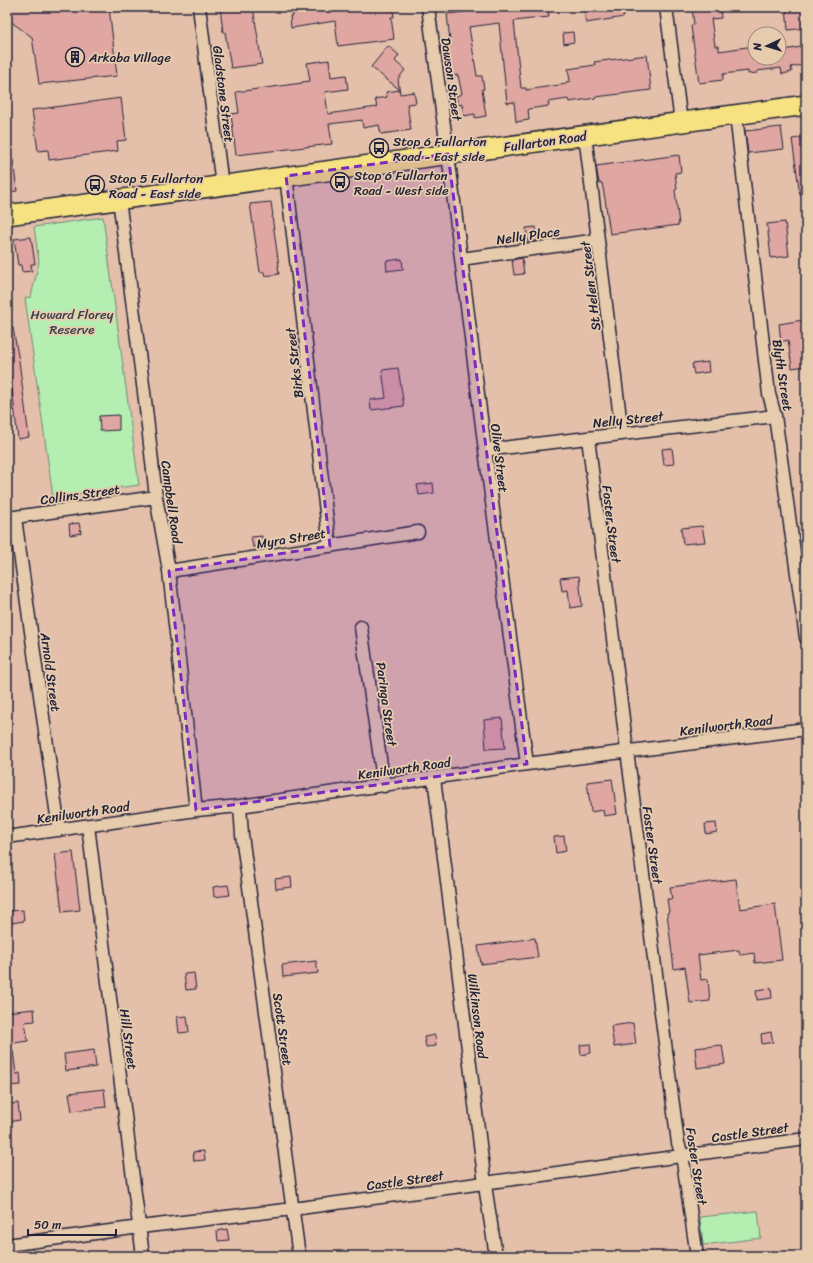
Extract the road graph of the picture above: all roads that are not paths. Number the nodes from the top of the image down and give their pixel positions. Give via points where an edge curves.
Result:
1 (199, 7) edge
2 (428, 7) edge
3 (666, 7) edge
4 (806, 105) edge
5 (736, 115) junction
6 (681, 122) junction
7 (586, 135) junction
8 (448, 154) junction
9 (286, 176) junction
10 (222, 185) junction
11 (119, 199) junction
12 (46, 209) junction
13 (7, 211) edge
14 (7, 215) edge
15 (598, 240) junction
16 (461, 259) junction
17 (775, 416) junction
18 (622, 434) junction
19 (588, 438) junction
20 (485, 450) junction
21 (156, 497) junction
22 (11, 518) edge
23 (418, 532) dead end
24 (330, 546) junction
25 (169, 571) junction
26 (362, 627) dead end
27 (806, 638) edge
28 (806, 729) edge
29 (627, 751) junction
30 (527, 764) junction
31 (434, 778) junction
32 (384, 786) junction
33 (240, 806) junction
34 (196, 810) junction
35 (88, 826) junction
36 (59, 830) junction
37 (7, 837) edge
38 (806, 1139) edge
39 (682, 1155) junction
40 (485, 1183) junction
41 (293, 1209) junction
42 (140, 1227) junction
43 (7, 1246) edge
44 (143, 1256) edge
45 (299, 1256) edge
46 (496, 1256) edge
47 (697, 1256) edge

1 - 10 street, Gladstone Street
2 - 8 street, Dawson Street
3 - 6 street
4 - 5 main road, Fullarton Road
5 - 6 main road, Fullarton Road
5 - 17 street, Blyth Street via 769,394
6 - 7 main road, Fullarton Road
7 - 8 main road, Fullarton Road
7 - 15 street, St Helen Street
8 - 9 main road, Fullarton Road
8 - 16 street, Olive Street
9 - 10 main road, Fullarton Road
9 - 24 street, Birks Street
10 - 11 main road, Fullarton Road
11 - 12 main road, Fullarton Road
11 - 21 street, Campbell Road
12 - 13 main road, Fullarton Road
12 - 14 main road, Fullarton Road
15 - 16 street, Nelly Place
15 - 18 street, St Helen Street
16 - 20 street, Olive Street
17 - 18 street, Nelly Street
17 - 27 street, Blyth Street
18 - 19 street, Nelly Street
19 - 20 street, Nelly Street
19 - 29 street, Foster Street
20 - 30 street, Olive Street
21 - 22 street, Collins Street
21 - 25 street, Campbell Road
22 - 36 street, Arnold Street
23 - 24 street, Myra Street
24 - 25 street, Myra Street
25 - 34 street, Campbell Road
26 - 32 street, Paringa Street
28 - 29 street, Kenilworth Road
29 - 30 street, Kenilworth Road
29 - 39 street, Foster Street via 678,1143
30 - 31 street, Kenilworth Road
31 - 32 street, Kenilworth Road
31 - 40 street, Wilkinson Road
32 - 33 street, Kenilworth Road
33 - 34 street, Kenilworth Road
33 - 41 street, Scott Street
34 - 35 street, Kenilworth Road
35 - 36 street, Kenilworth Road
35 - 42 street, Hill Street
36 - 37 street, Kenilworth Road
38 - 39 street, Castle Street
39 - 40 street, Castle Street
39 - 47 street, Foster Street
40 - 41 street, Castle Street
40 - 46 street, Wilkinson Road
41 - 42 street, Castle Street
41 - 45 street, Scott Street
42 - 43 street, Castle Street
42 - 44 street, Hill Street

